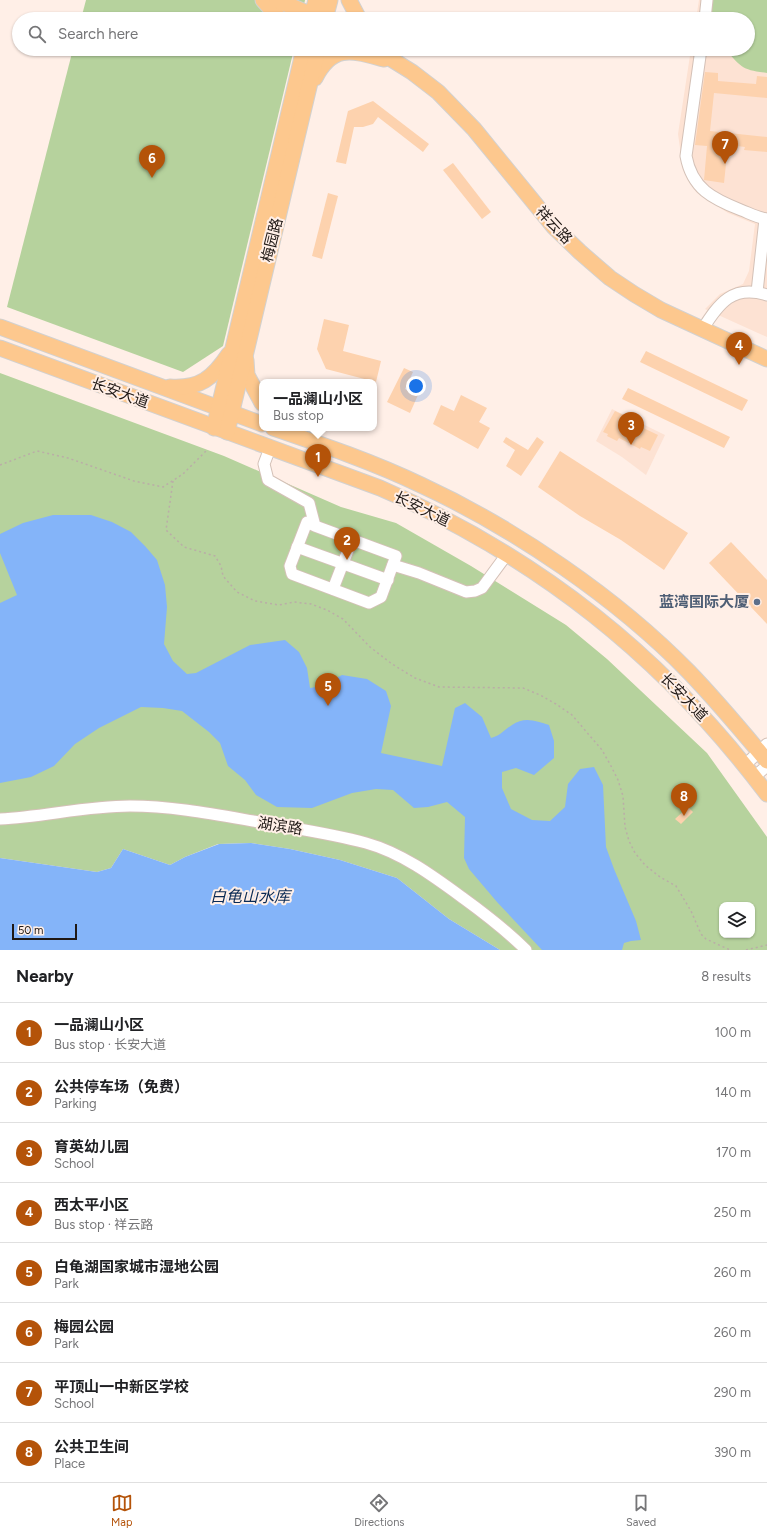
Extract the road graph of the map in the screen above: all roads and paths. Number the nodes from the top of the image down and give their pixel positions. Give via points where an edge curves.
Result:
1 (263, 0) edge
2 (277, 0) edge
3 (316, 0) edge
4 (330, 0) edge
5 (349, 0) edge
6 (707, 0) edge
7 (274, 12) edge
8 (304, 12) edge
9 (317, 12) edge
10 (322, 12) edge
11 (355, 12) edge
12 (706, 12) edge
13 (296, 56) edge
14 (304, 56) edge
15 (315, 56) edge
16 (333, 56) edge
17 (372, 56) edge
18 (387, 56) edge
19 (392, 56) edge
20 (700, 56) edge
21 (397, 62) junction
22 (301, 92) junction
23 (766, 219) edge
24 (762, 294) edge
25 (0, 327) edge
26 (702, 330) junction
27 (0, 348) edge
28 (239, 349) junction
29 (767, 359) edge
30 (159, 386) junction
31 (259, 397) edge
32 (225, 411) junction
33 (259, 423) edge
34 (220, 430) junction
35 (293, 432) edge
36 (270, 448) junction
37 (208, 449) dead end
38 (0, 465) edge
39 (173, 481) junction
40 (315, 526) junction
41 (352, 540) junction
42 (297, 547) junction
43 (507, 554) junction
44 (343, 563) junction
45 (393, 565) junction
46 (388, 580) junction
47 (333, 589) junction
48 (764, 752) edge
49 (744, 766) junction
50 (767, 766) edge
51 (754, 778) junction
52 (767, 794) edge
53 (0, 819) edge
54 (767, 945) edge
55 (526, 950) edge
56 (730, 950) edge
57 (746, 950) edge

1 - 7 main road
2 - 8 main road
3 - 9 main road
4 - 10 main road
5 - 11 main road
6 - 12 street
13 - 22 main road
14 - 22 main road, 梅园路
15 - 22 main road, 梅园路
16 - 22 main road
17 - 21 main road
18 - 21 main road, 祥云路
19 - 21 main road
20 - 23 street via 687,163 703,191 726,204
21 - 26 main road, 祥云路 via 450,103 546,218 585,257 634,294
22 - 28 main road, 梅园路
23 - 24 street
24 - 26 street via 746,291 737,293 709,318
25 - 30 main road, 长安大道
26 - 29 main road, 祥云路
27 - 34 main road, 长安大道
28 - 30 main road via 203,382 188,387
28 - 31 main road
28 - 32 main road, 梅园路
30 - 32 main road, 长安大道
32 - 33 main road, 长安大道
32 - 34 main road, 梅园路
34 - 36 main road, 长安大道
35 - 48 main road, 长安大道 via 421,485 500,527 568,572 623,613 662,647
36 - 40 street via 264,464 268,480 308,503
36 - 43 main road, 长安大道 via 414,503
37 - 39 path
38 - 39 path via 37,451 68,458 134,481 162,487
39 - 56 path via 166,530 184,547 215,556 223,576 237,592 255,601 279,605 294,602 311,604 327,610 343,619 370,647 392,664 439,687 523,688 540,695 572,715 602,750 618,780 623,796 625,826 635,853 645,865 676,886 701,934
40 - 41 street
40 - 42 street via 307,522
41 - 44 street
41 - 45 street via 396,556
42 - 44 street
42 - 47 street via 290,566 292,574
43 - 45 street via 482,588 466,592
43 - 49 main road, 长安大道 via 577,601 649,661 704,717
44 - 46 street
44 - 47 street
45 - 46 street
46 - 47 street via 381,597 369,603
48 - 49 street
49 - 51 main road, 长安大道
50 - 51 street
51 - 52 main road, 长安大道
53 - 55 street, 湖滨路 via 130,806 219,816 314,831 367,843 406,859 436,878 477,908
54 - 57 path

